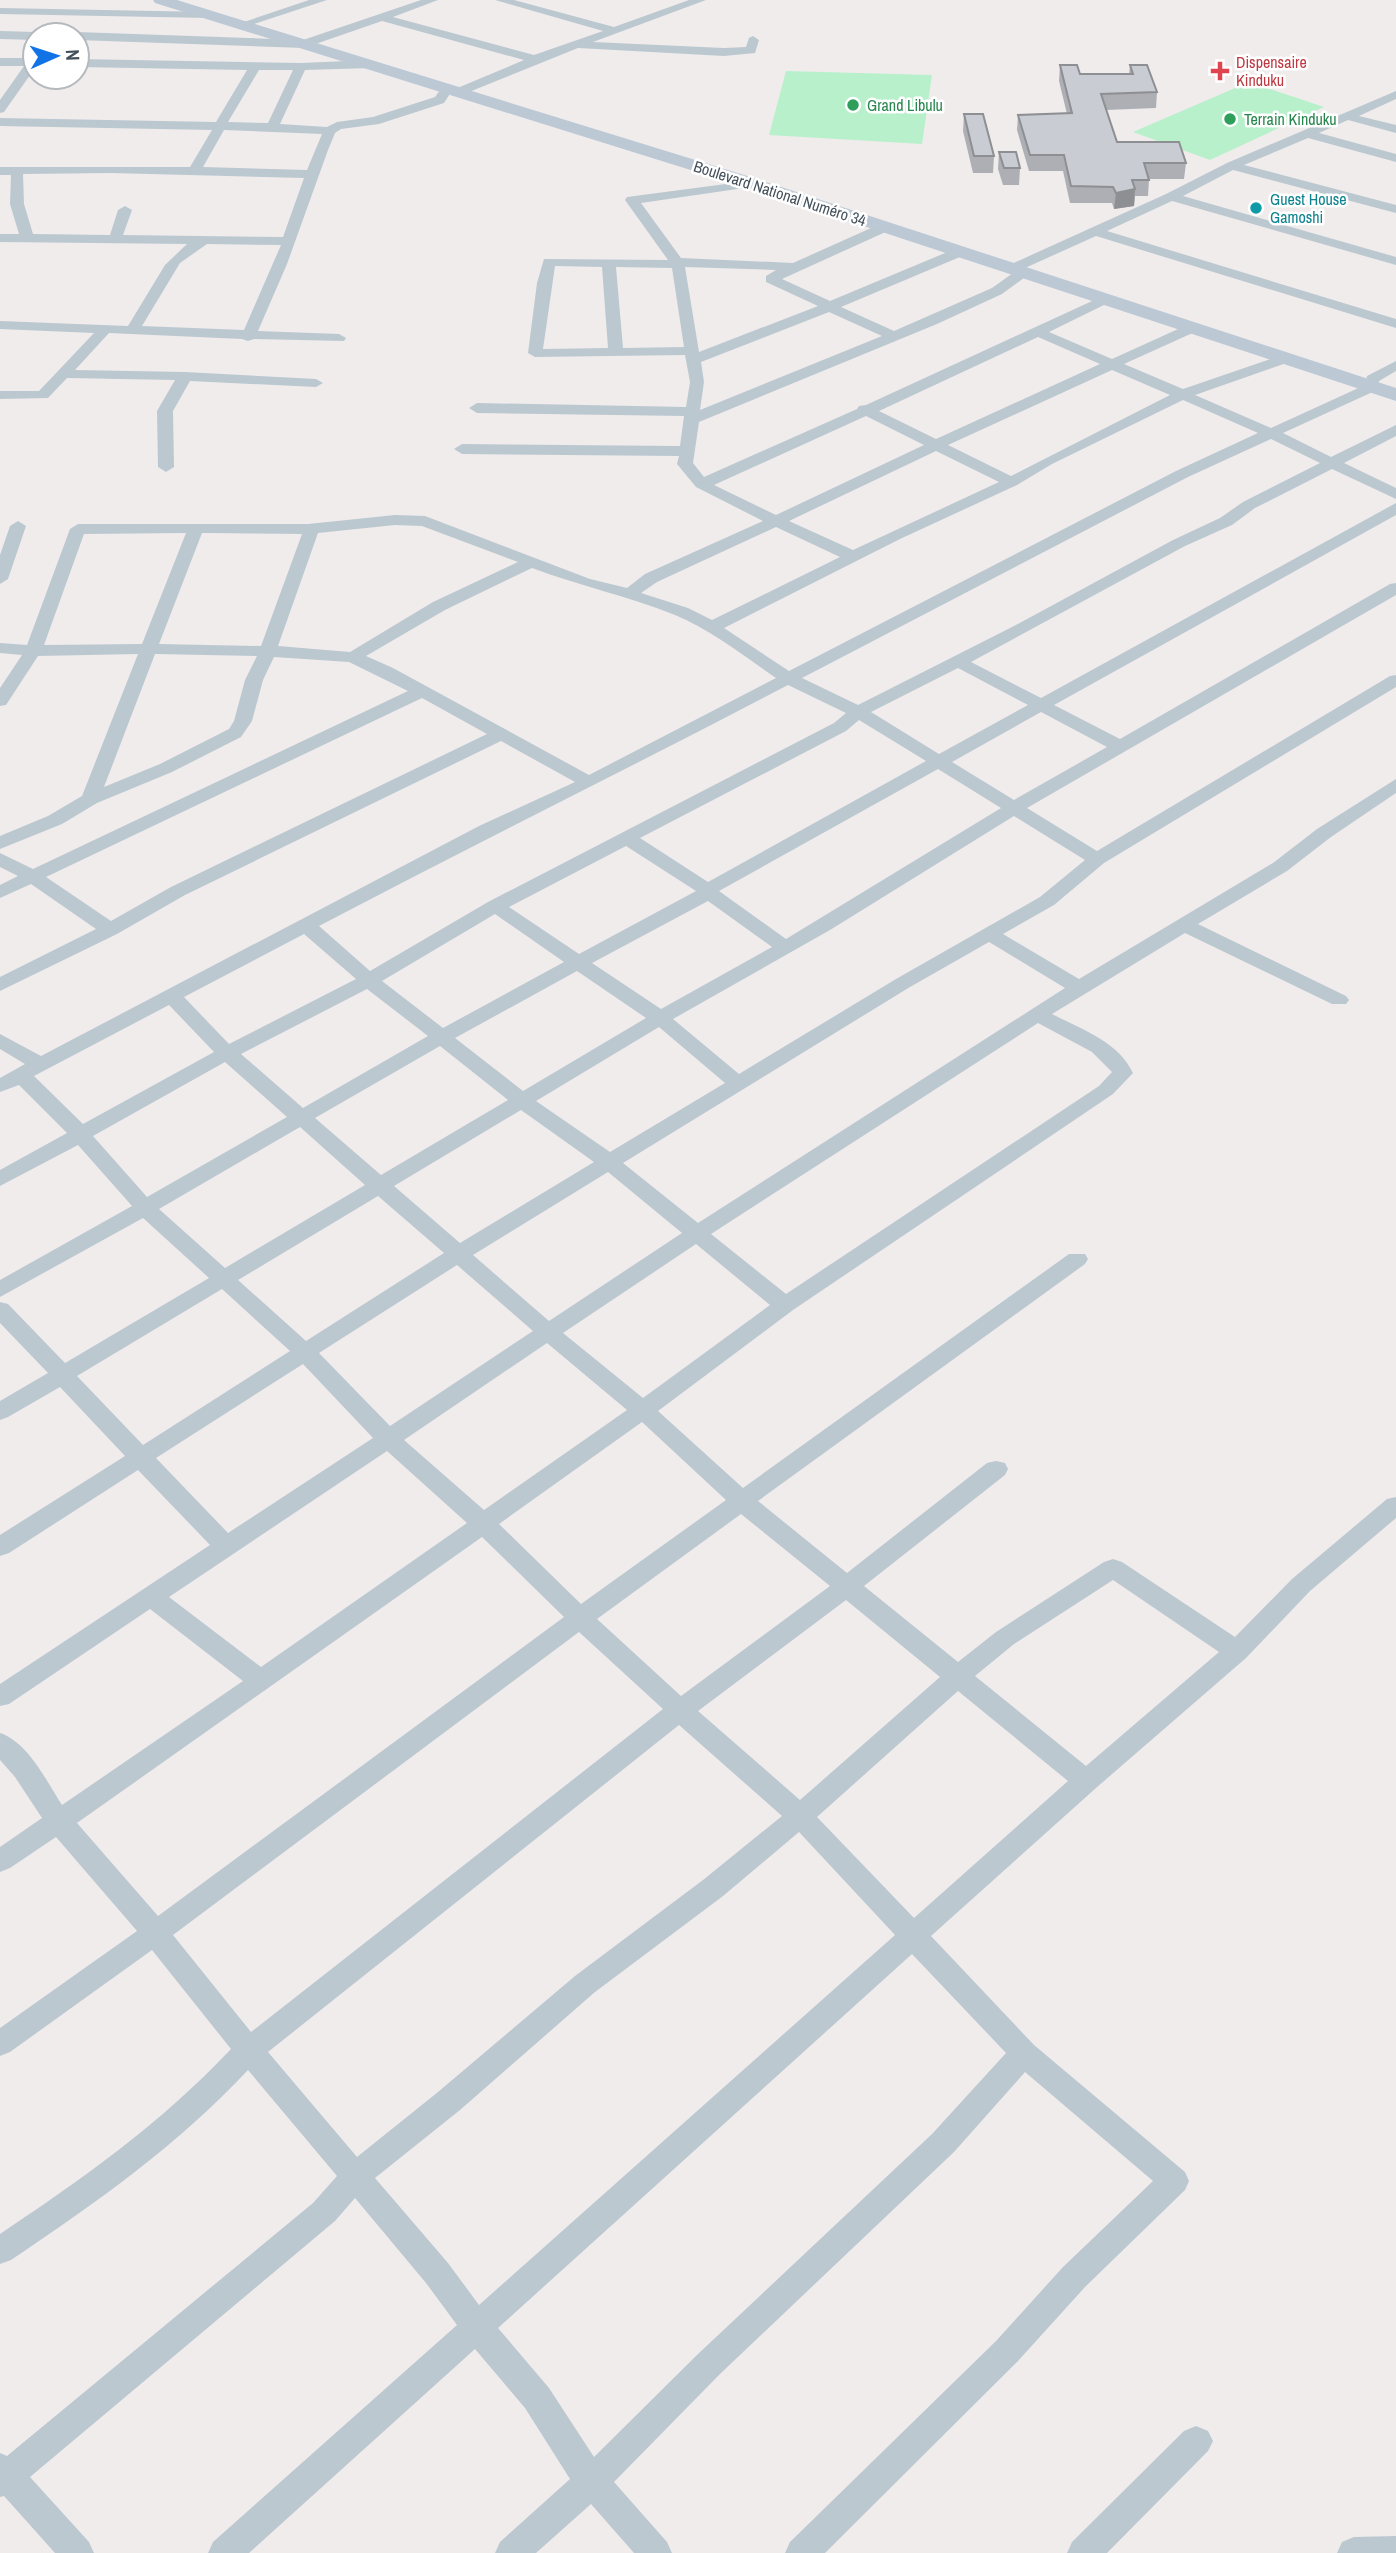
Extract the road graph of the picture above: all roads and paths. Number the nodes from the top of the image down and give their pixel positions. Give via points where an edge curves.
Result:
1 (161, 0) edge
2 (321, 0) edge
3 (432, 0) edge
4 (502, 0) edge
5 (667, 0) edge
6 (700, 0) edge
7 (265, 4) dead end
8 (684, 5) junction
9 (287, 10) junction
10 (0, 11) edge
11 (208, 15) junction
12 (383, 19) junction
13 (241, 25) junction
14 (612, 30) junction
15 (0, 35) edge
16 (21, 36) edge
17 (91, 36) edge
18 (753, 40) dead end
19 (301, 43) junction
20 (575, 45) junction
21 (535, 59) junction
22 (0, 62) edge
23 (21, 62) edge
24 (91, 63) edge
25 (371, 64) junction
26 (255, 66) junction
27 (301, 67) junction
28 (21, 80) edge
29 (453, 91) junction
30 (1396, 95) edge
31 (0, 109) edge
32 (1345, 116) junction
33 (0, 122) edge
34 (218, 126) junction
35 (272, 127) junction
36 (1396, 129) edge
37 (330, 131) junction
38 (1306, 134) junction
39 (1396, 158) edge
40 (1232, 166) junction
41 (17, 170) junction
42 (0, 171) edge
43 (194, 171) junction
44 (310, 174) junction
45 (751, 183) junction
46 (1171, 197) junction
47 (1396, 209) edge
48 (125, 210) dead end
49 (885, 227) junction
50 (1094, 231) junction
51 (0, 238) edge
52 (27, 238) junction
53 (115, 239) junction
54 (205, 241) junction
55 (288, 241) junction
56 (962, 251) junction
57 (1396, 261) edge
58 (677, 263) junction
59 (609, 265) junction
60 (795, 267) junction
61 (1018, 270) junction
62 (1103, 300) junction
63 (829, 306) junction
64 (1396, 324) edge
65 (0, 325) edge
66 (1192, 328) junction
67 (104, 331) junction
68 (131, 332) junction
69 (1038, 332) junction
70 (893, 336) junction
71 (248, 337) junction
72 (339, 338) dead end
73 (616, 353) junction
74 (693, 355) junction
75 (1284, 359) junction
76 (1113, 363) junction
77 (1396, 365) edge
78 (65, 374) junction
79 (185, 376) junction
80 (316, 383) dead end
81 (1372, 387) junction
82 (1184, 394) junction
83 (0, 395) edge
84 (1396, 395) edge
85 (477, 408) dead end
86 (864, 409) junction
87 (691, 416) junction
88 (1396, 430) edge
89 (1270, 433) junction
90 (936, 444) junction
91 (462, 449) dead end
92 (686, 451) junction
93 (1333, 464) junction
94 (166, 467) dead end
95 (1011, 482) junction
96 (702, 484) junction
97 (1396, 495) edge
98 (1396, 508) edge
99 (775, 520) junction
100 (18, 526) dead end
101 (197, 528) junction
102 (312, 529) junction
103 (854, 557) junction
104 (531, 562) junction
105 (0, 579) edge
106 (1396, 588) edge
107 (626, 595) junction
108 (712, 627) junction
109 (0, 648) edge
110 (150, 650) junction
111 (33, 651) junction
112 (268, 651) junction
113 (352, 657) junction
114 (959, 662) junction
115 (789, 679) junction
116 (1396, 680) edge
117 (422, 691) junction
118 (0, 701) edge
119 (1040, 705) junction
120 (858, 712) junction
121 (499, 735) junction
122 (1121, 747) junction
123 (937, 761) junction
124 (589, 782) junction
125 (1396, 786) edge
126 (90, 799) junction
127 (1013, 808) junction
128 (627, 838) junction
129 (0, 844) edge
130 (0, 859) edge
131 (1097, 859) junction
132 (32, 876) junction
133 (707, 890) junction
134 (0, 892) edge
135 (495, 906) junction
136 (305, 924) junction
137 (1186, 926) junction
138 (110, 930) junction
139 (989, 934) junction
140 (785, 947) junction
141 (577, 962) junction
142 (369, 980) junction
143 (0, 985) edge
144 (1079, 988) junction
145 (170, 995) junction
146 (1339, 1000) dead end
147 (1038, 1015) junction
148 (660, 1018) junction
149 (443, 1037) junction
150 (0, 1040) edge
151 (227, 1053) junction
152 (20, 1075) edge
153 (739, 1084) junction
154 (521, 1100) junction
155 (300, 1118) junction
156 (81, 1135) junction
157 (609, 1162) junction
158 (0, 1179) edge
159 (377, 1185) junction
160 (146, 1209) junction
161 (697, 1233) junction
162 (458, 1254) junction
163 (1077, 1259) dead end
164 (223, 1279) junction
165 (0, 1290) edge
166 (785, 1305) junction
167 (0, 1309) edge
168 (547, 1332) junction
169 (305, 1352) junction
170 (61, 1376) junction
171 (643, 1410) junction
172 (0, 1412) edge
173 (387, 1438) junction
174 (141, 1457) junction
175 (996, 1469) dead end
176 (741, 1501) junction
177 (1396, 1505) edge
178 (482, 1522) junction
179 (0, 1547) edge
180 (226, 1547) junction
181 (847, 1586) junction
182 (150, 1595) junction
183 (580, 1618) junction
184 (1237, 1651) junction
185 (958, 1676) junction
186 (260, 1680) junction
187 (0, 1697) edge
188 (680, 1710) junction
189 (0, 1743) edge
190 (1086, 1781) junction
191 (800, 1816) junction
192 (58, 1820) junction
193 (0, 1861) edge
194 (154, 1934) junction
195 (912, 1937) junction
196 (0, 2045) edge
197 (249, 2050) junction
198 (1024, 2053) junction
199 (355, 2176) junction
200 (0, 2251) edge
201 (477, 2326) junction
202 (1196, 2441) dead end
203 (3, 2476) edge
204 (591, 2482) junction
205 (1396, 2552) edge
206 (77, 2553) edge
207 (226, 2553) edge
208 (512, 2553) edge
209 (654, 2553) edge
210 (802, 2553) edge
211 (1084, 2553) edge
212 (1354, 2553) edge

1 - 11 main road, Boulevard National Numéro 34
2 - 9 street
3 - 12 street
4 - 14 street
5 - 8 street
6 - 8 street
7 - 9 street
8 - 14 street
9 - 13 street
10 - 11 street
11 - 13 main road, Boulevard National Numéro 34
12 - 19 street
12 - 21 street
13 - 19 main road, Boulevard National Numéro 34
14 - 20 street
15 - 16 street
17 - 19 street
18 - 20 street via 751,50 724,52
19 - 25 main road, Boulevard National Numéro 34
20 - 21 street
21 - 29 street
22 - 23 street
24 - 26 street
25 - 27 street
25 - 29 main road, Boulevard National Numéro 34
26 - 27 street
26 - 34 street
27 - 35 street
28 - 31 street
29 - 37 street via 440,100
29 - 45 main road, Boulevard National Numéro 34
30 - 32 street
32 - 36 street
32 - 38 street
33 - 34 street
34 - 35 street
34 - 43 street
35 - 37 street
37 - 44 street
38 - 39 street
38 - 40 street
40 - 46 street
40 - 47 street
41 - 42 street
41 - 43 street
41 - 52 street via 17,204
43 - 44 street
44 - 55 street
45 - 49 main road, Boulevard National Numéro 34
45 - 58 street via 632,200
46 - 50 street
46 - 57 street
48 - 53 street
49 - 56 main road, Boulevard National Numéro 34
49 - 60 street
50 - 61 street
50 - 64 street
51 - 52 street
52 - 53 street
53 - 54 street
54 - 55 street
54 - 68 street via 185,249 169,267
55 - 71 street
56 - 61 main road, Boulevard National Numéro 34
56 - 63 street
58 - 59 street
58 - 60 street
58 - 74 street
59 - 73 street
59 - 73 street via 549,262 535,352
60 - 63 street via 771,279
61 - 62 main road, Boulevard National Numéro 34
61 - 70 street via 997,291
62 - 66 main road, Boulevard National Numéro 34
62 - 69 street
63 - 70 street
63 - 74 street
65 - 67 street
66 - 75 main road, Boulevard National Numéro 34
66 - 76 street
67 - 68 street
67 - 78 street
68 - 71 street
69 - 76 street
69 - 86 street
70 - 87 street
71 - 72 street
73 - 74 street
74 - 87 street via 696,383
75 - 81 main road, Boulevard National Numéro 34
75 - 82 street
76 - 82 street
76 - 90 street
77 - 81 street via 1372,379
78 - 79 street
78 - 83 street via 43,395
79 - 80 street
79 - 94 street via 165,411
81 - 84 main road, Boulevard National Numéro 34
81 - 89 street
82 - 89 street
82 - 95 street
85 - 87 street
86 - 90 street
86 - 96 street
87 - 92 street
88 - 93 street
89 - 93 street
89 - 115 street via 1182,474
90 - 95 street
90 - 99 street
91 - 92 street
92 - 96 street via 685,464
93 - 97 street
93 - 114 street
95 - 103 street
96 - 99 street
98 - 119 street
99 - 103 street
99 - 107 street via 665,571
100 - 105 street
101 - 102 street
101 - 110 street
101 - 111 street via 78,529
102 - 104 street via 379,520 425,520
102 - 112 street
103 - 108 street
104 - 107 street
104 - 113 street via 439,606
106 - 122 street
107 - 108 street via 682,612
108 - 115 street
109 - 111 street
110 - 111 street
110 - 112 street
110 - 126 street
111 - 118 street
112 - 113 street
112 - 126 street via 235,733
113 - 117 street
114 - 119 street
114 - 120 street
115 - 120 street
115 - 124 street
116 - 131 street
117 - 121 street
117 - 132 street
119 - 122 street
119 - 123 street
120 - 123 street
120 - 128 street via 840,727
121 - 124 street
121 - 138 street via 178,891
122 - 127 street
123 - 127 street
123 - 133 street
124 - 136 street
125 - 137 street
126 - 129 street
127 - 131 street
127 - 140 street
128 - 133 street
128 - 135 street
130 - 132 street
131 - 139 street via 1047,901
132 - 134 street
132 - 138 street
133 - 140 street
133 - 141 street via 701,898
135 - 141 street
135 - 142 street
136 - 142 street
136 - 145 street
137 - 144 street
137 - 146 street
138 - 143 street
139 - 144 street
139 - 153 street
140 - 148 street
141 - 148 street
141 - 149 street
142 - 149 street
142 - 151 street
144 - 147 street
145 - 151 street
145 - 152 street
147 - 161 street
147 - 166 street via 1112,1055 1123,1073 1106,1090
148 - 153 street
148 - 154 street
149 - 154 street
149 - 155 street
150 - 152 street
151 - 155 street
151 - 156 street
152 - 156 street
153 - 157 street
154 - 157 street
154 - 159 street
155 - 159 street
155 - 160 street
156 - 158 street
156 - 160 street
157 - 161 street
157 - 162 street
159 - 162 street
159 - 164 street
160 - 164 street
160 - 165 street
161 - 166 street
161 - 168 street
162 - 168 street
162 - 169 street
163 - 176 street
164 - 169 street
164 - 170 street
166 - 171 street
167 - 170 street
168 - 171 street
168 - 173 street
169 - 173 street
169 - 174 street
170 - 172 street
170 - 174 street
171 - 176 street
171 - 178 street
173 - 178 street
173 - 180 street
174 - 179 street
174 - 180 street
175 - 181 street
176 - 181 street
176 - 183 street
177 - 184 street via 1301,1585
178 - 183 street
178 - 186 street
180 - 182 street
181 - 185 street
181 - 188 street
182 - 186 street
182 - 187 street
183 - 188 street
183 - 194 street
184 - 185 street via 1113,1568 1006,1638
184 - 190 street
185 - 190 street
185 - 191 street
186 - 192 street
188 - 191 street
188 - 197 street
189 - 192 street via 25,1770
190 - 195 street
191 - 195 street
191 - 199 street via 586,1984
192 - 193 street
192 - 194 street
194 - 196 street
194 - 197 street
195 - 198 street
195 - 201 street
197 - 199 street
197 - 200 street via 200,2102 112,2175
198 - 204 street via 943,2143
198 - 210 street via 1174,2181
199 - 201 street
199 - 203 street via 324,2212
201 - 204 street via 537,2398
201 - 207 street
202 - 211 street
203 - 206 street
204 - 208 street
204 - 209 street
205 - 212 street

